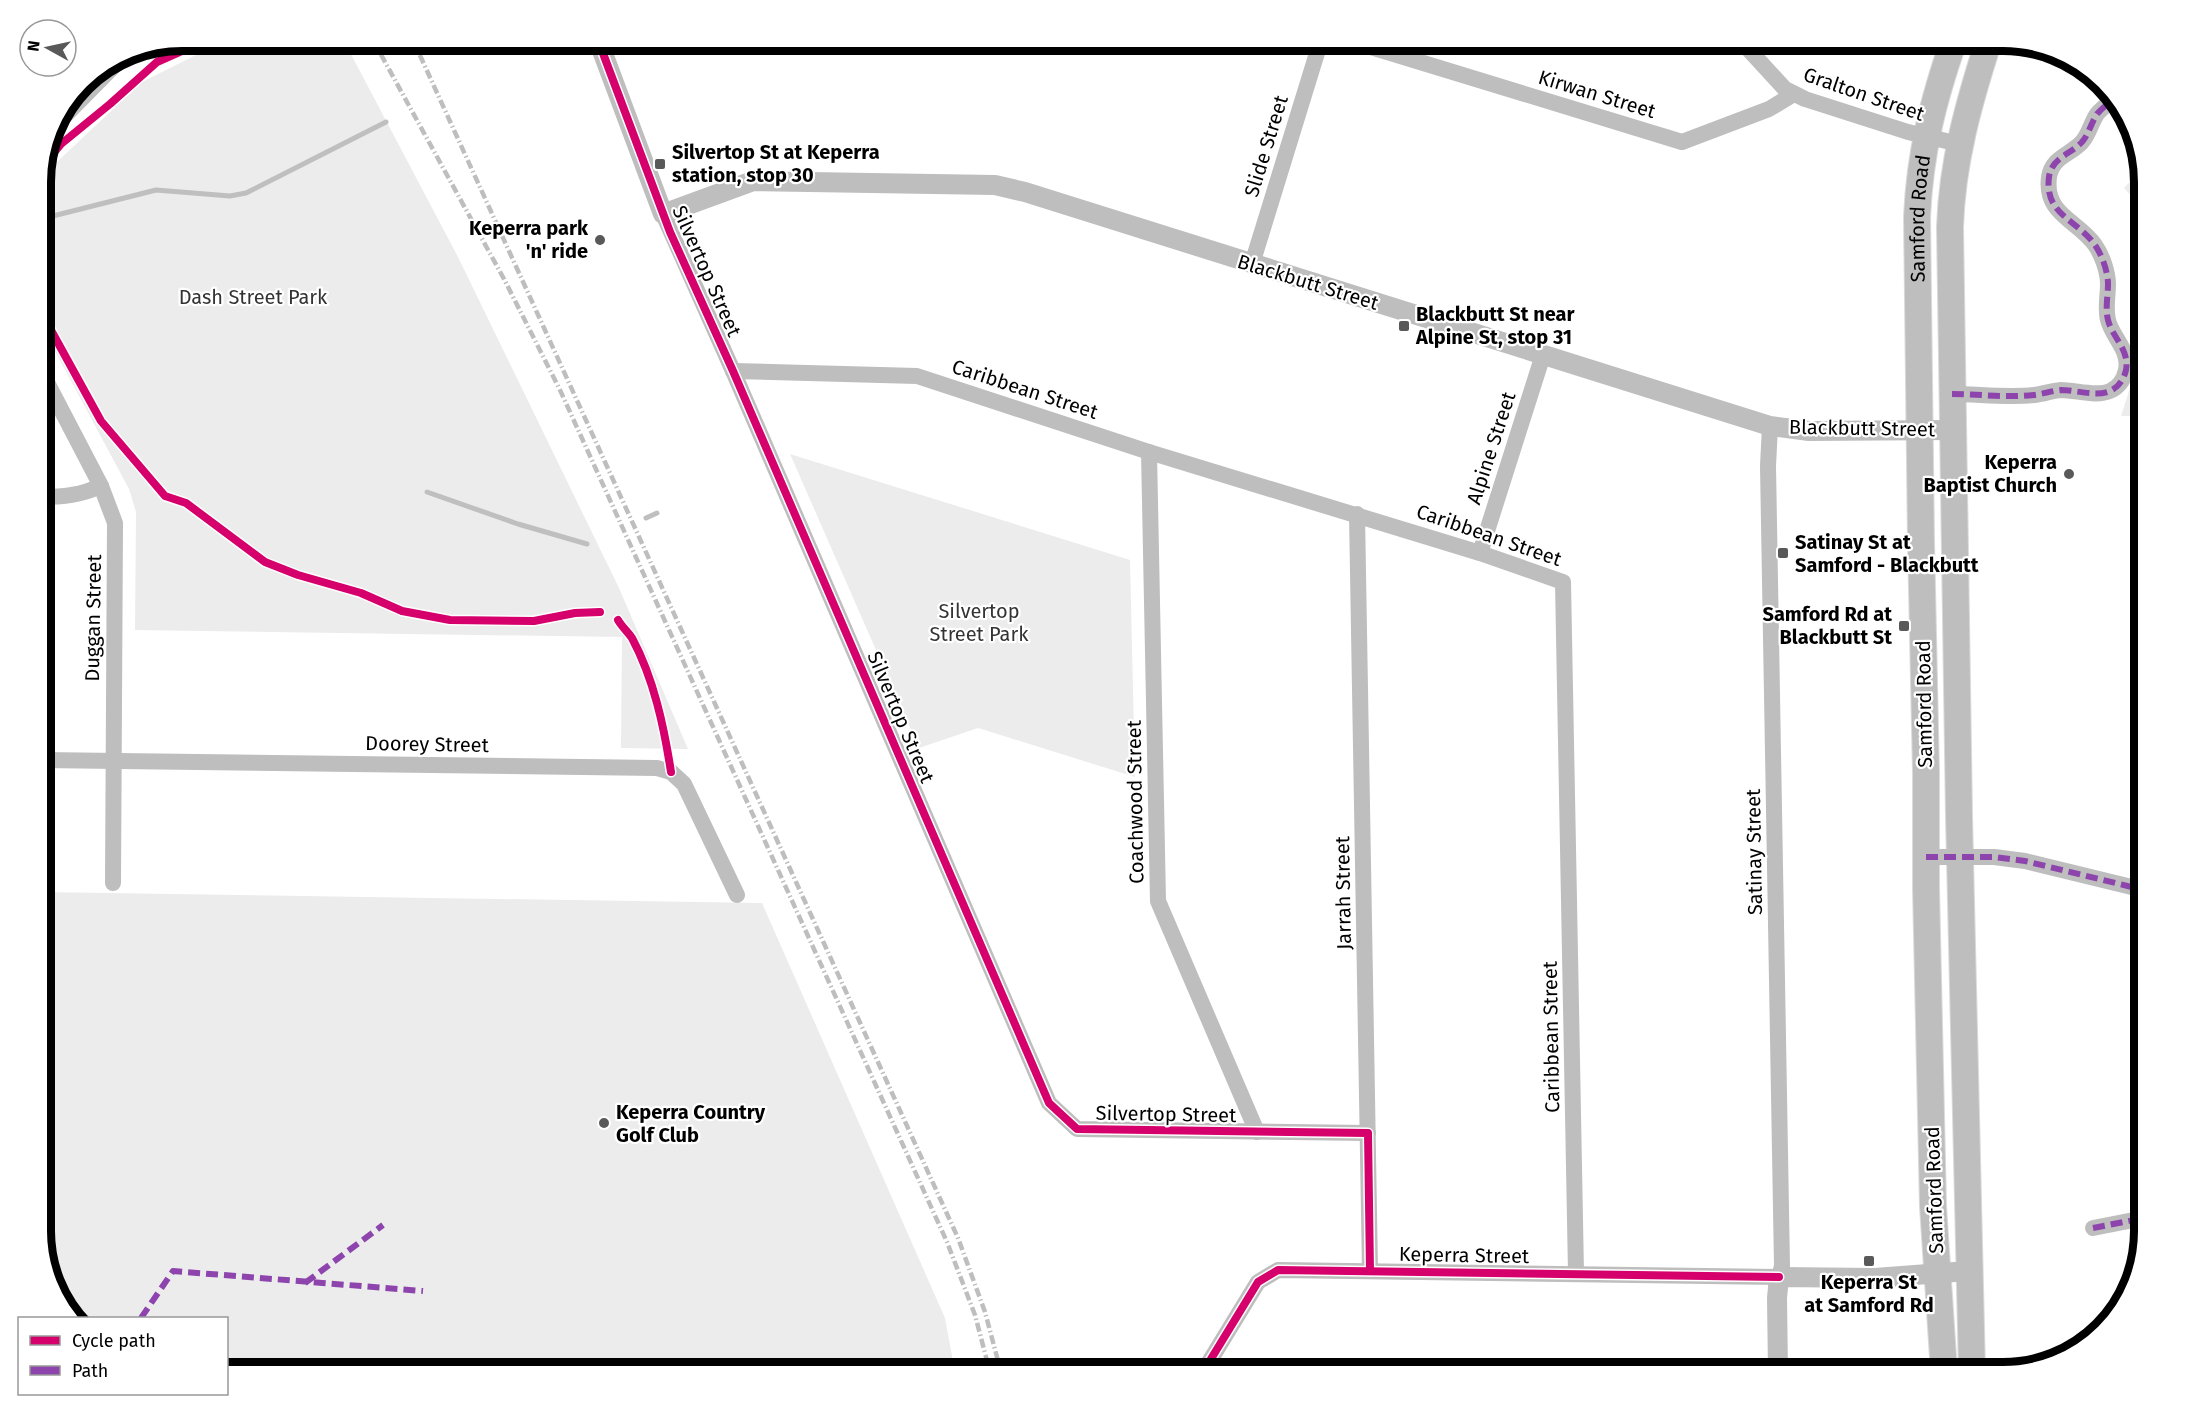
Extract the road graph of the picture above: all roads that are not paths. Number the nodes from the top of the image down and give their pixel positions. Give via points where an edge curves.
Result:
1 (602, 51) edge
2 (1318, 51) edge
3 (1384, 51) edge
4 (1750, 51) edge
5 (1950, 51) edge
6 (1985, 51) edge
7 (98, 82) edge
8 (1794, 94) junction
9 (76, 104) edge
10 (2108, 104) edge
11 (1925, 137) junction
12 (1959, 144) junction
13 (663, 214) junction
14 (1252, 264) junction
15 (1543, 355) junction
16 (733, 371) junction
17 (51, 390) edge
18 (1952, 394) junction
19 (1770, 426) junction
20 (1919, 430) junction
21 (1952, 430) junction
22 (1149, 452) junction
23 (101, 486) junction
24 (51, 497) edge
25 (1357, 514) junction
26 (1480, 553) junction
27 (51, 760) edge
28 (113, 761) junction
29 (1926, 857) junction
30 (1960, 857) junction
31 (113, 883) dead end
32 (2134, 887) edge
33 (737, 895) dead end
34 (1257, 1132) junction
35 (1368, 1133) junction
36 (2134, 1220) edge
37 (2093, 1228) dead end
38 (1370, 1271) junction
39 (1968, 1272) junction
40 (1576, 1273) junction
41 (1937, 1274) junction
42 (1779, 1277) junction
43 (1209, 1362) edge
44 (1778, 1362) edge
45 (1943, 1362) edge
46 (1972, 1362) edge

1 - 13 street, Silvertop Street
2 - 14 street, Slide Street
3 - 8 street, Kirwan Street via 1682,142 1769,109
4 - 8 street, Gralton Street via 1778,83
5 - 11 main road, Samford Road
6 - 12 main road, Samford Road
7 - 9 street
8 - 11 street, Gralton Street
10 - 18 street via 2096,116 2082,141 2052,166 2049,186 2062,217 2097,246 2108,282 2109,326 2126,356 2124,378 2109,392
11 - 12 street, Gralton Street
11 - 20 main road, Samford Road via 1917,217
12 - 18 main road, Samford Road via 1950,227
13 - 14 street, Blackbutt Street via 753,181 996,185
13 - 16 street, Silvertop Street
14 - 15 street, Blackbutt Street
15 - 19 street, Blackbutt Street
15 - 26 street, Alpine Street
16 - 22 street, Caribbean Street via 917,376
16 - 34 street, Silvertop Street via 1049,1103 1077,1129
17 - 23 street, Duggan Street
18 - 21 main road, Samford Road
19 - 20 street, Blackbutt Street via 1809,431
19 - 42 street, Satinay Street via 1782,1266
20 - 21 street, Blackbutt Street
20 - 29 main road, Samford Road
21 - 30 main road, Samford Road
22 - 25 street, Caribbean Street
22 - 34 street, Coachwood Street via 1158,901
23 - 24 street via 84,494
23 - 28 street, Duggan Street via 115,523
25 - 26 street, Caribbean Street
25 - 35 street, Jarrah Street
26 - 40 street, Caribbean Street via 1563,582
27 - 28 street, Doorey Street
28 - 31 street, Duggan Street
28 - 33 street, Doorey Street via 657,768 671,772 684,784
29 - 30 street
29 - 41 main road, Samford Road
30 - 32 street via 2025,861
30 - 39 main road, Samford Road
34 - 35 street, Silvertop Street
35 - 38 street, Jarrah Street
36 - 37 street
38 - 40 street, Keperra Street
38 - 43 street, Keperra Street via 1278,1270 1258,1282
39 - 41 street, Keperra Street
39 - 46 main road, Samford Road
40 - 42 street, Keperra Street
41 - 42 street, Keperra Street
41 - 45 main road, Samford Road
42 - 44 street

